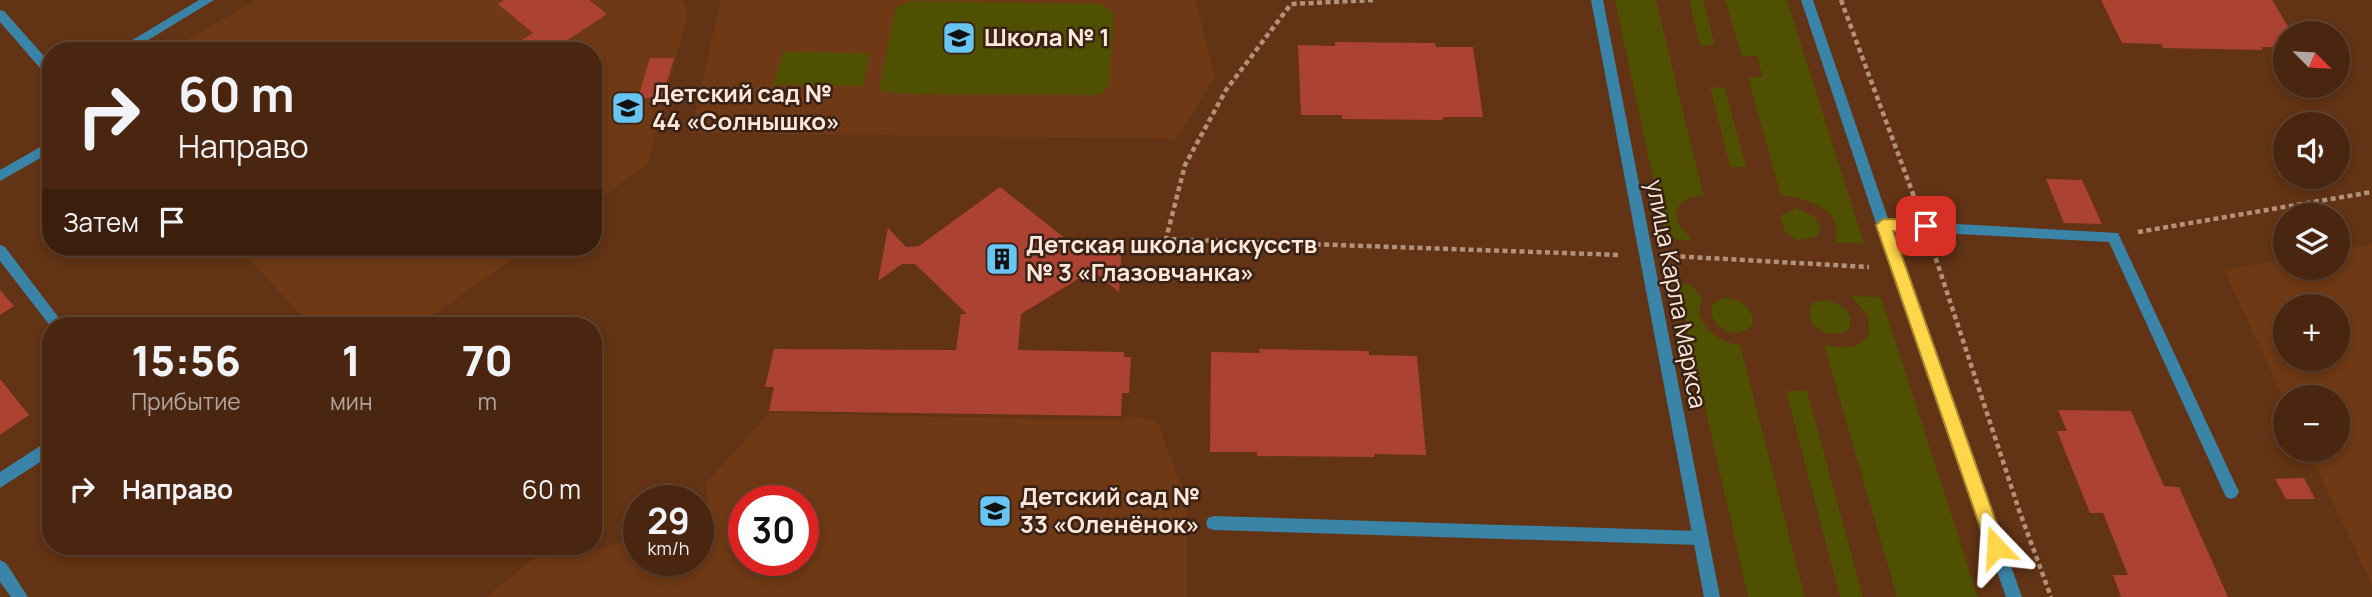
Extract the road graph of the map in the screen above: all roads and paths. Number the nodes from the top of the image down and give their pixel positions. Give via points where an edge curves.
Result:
1 (208, 0) edge
2 (1373, 0) edge
3 (1597, 0) edge
4 (1807, 0) edge
5 (1841, 0) edge
6 (0, 14) edge
7 (136, 42) edge
8 (42, 63) edge
9 (42, 151) edge
10 (0, 176) edge
11 (2372, 192) edge
12 (1883, 225) junction
13 (1926, 226) junction
14 (2113, 237) junction
15 (0, 251) edge
16 (1646, 255) junction
17 (1898, 268) junction
18 (51, 317) edge
19 (42, 452) edge
20 (0, 481) edge
21 (2231, 492) dead end
22 (1214, 523) dead end
23 (1699, 538) junction
24 (0, 568) edge
25 (20, 597) edge
26 (1712, 597) edge
27 (2014, 597) edge
28 (2051, 597) edge

1 - 7 street
2 - 16 path via 1290,4 1226,90 1185,164 1167,239
3 - 16 street, улица Карла Маркса
4 - 12 street
5 - 13 path
6 - 8 street
9 - 10 street
11 - 14 path
12 - 13 street
12 - 17 street
13 - 14 street
13 - 28 path
14 - 21 street
15 - 18 street
16 - 17 path
16 - 23 street, улица Карла Маркса
17 - 27 street
19 - 20 street
22 - 23 street
23 - 26 street, улица Карла Маркса
24 - 25 street

